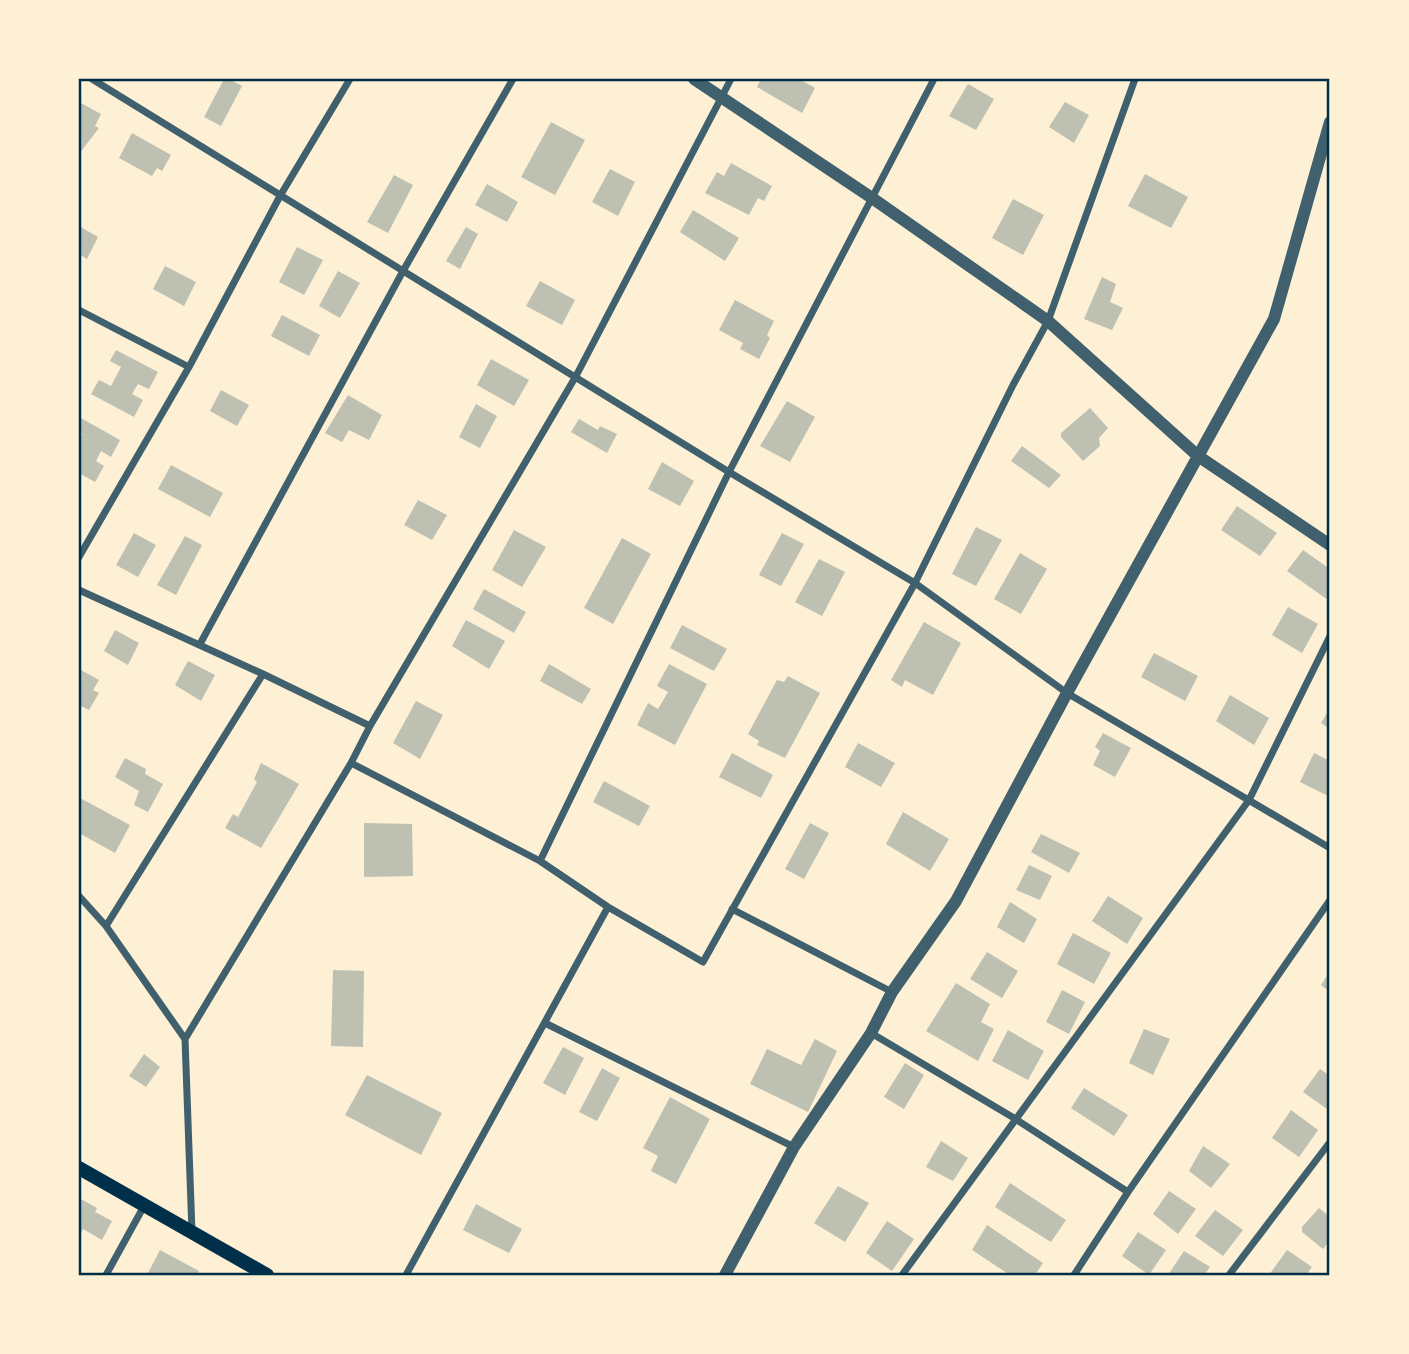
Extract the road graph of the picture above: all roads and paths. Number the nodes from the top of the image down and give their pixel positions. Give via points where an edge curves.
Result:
1 (92, 79) edge
2 (350, 79) edge
3 (513, 79) edge
4 (694, 79) edge
5 (731, 79) edge
6 (934, 79) edge
7 (1135, 79) edge
8 (721, 97) junction
9 (1330, 122) edge
10 (280, 196) junction
11 (872, 198) junction
12 (403, 271) junction
13 (79, 310) edge
14 (1048, 321) junction
15 (189, 367) junction
16 (576, 376) junction
17 (1198, 456) junction
18 (729, 472) junction
19 (1330, 545) edge
20 (79, 557) edge
21 (915, 583) junction
22 (79, 590) edge
23 (1330, 636) edge
24 (200, 644) junction
25 (263, 674) junction
26 (1067, 693) junction
27 (370, 726) junction
28 (351, 763) junction
29 (1250, 800) junction
30 (1330, 848) edge
31 (540, 861) junction
32 (79, 897) edge
33 (1330, 900) edge
34 (608, 907) junction
35 (732, 909) junction
36 (106, 926) junction
37 (892, 992) junction
38 (545, 1023) junction
39 (871, 1033) junction
40 (185, 1039) junction
41 (1014, 1118) junction
42 (1330, 1142) edge
43 (794, 1147) junction
44 (79, 1168) edge
45 (1128, 1192) junction
46 (145, 1205) junction
47 (192, 1233) junction
48 (106, 1275) edge
49 (267, 1275) edge
50 (406, 1275) edge
51 (726, 1275) edge
52 (902, 1275) edge
53 (1074, 1275) edge
54 (1229, 1275) edge

1 - 10 street
2 - 10 street
3 - 12 street
4 - 8 street
5 - 8 street
6 - 11 street
7 - 14 street
8 - 11 street
8 - 16 street
9 - 17 street via 1274,320
10 - 12 street
10 - 15 street
11 - 14 street
11 - 18 street
12 - 16 street
12 - 24 street
13 - 15 street
14 - 17 street
14 - 21 street
15 - 20 street
16 - 18 street
16 - 27 street
17 - 19 street
17 - 26 street
18 - 21 street
18 - 31 street
21 - 26 street
21 - 35 street
22 - 24 street
23 - 29 street
24 - 25 street
25 - 27 street
25 - 36 street
26 - 29 street
26 - 37 street via 956,901
27 - 28 street
28 - 31 street
28 - 40 street
29 - 30 street
29 - 41 street
31 - 34 street
32 - 36 street
33 - 45 street
34 - 35 street via 703,962
34 - 38 street
35 - 37 street
36 - 40 street
37 - 39 street
38 - 43 street
38 - 50 street
39 - 41 street
39 - 43 street
40 - 47 street
41 - 45 street
41 - 52 street
42 - 54 street
43 - 51 street
44 - 46 main road
45 - 53 street
46 - 47 main road
46 - 48 street
47 - 49 main road

